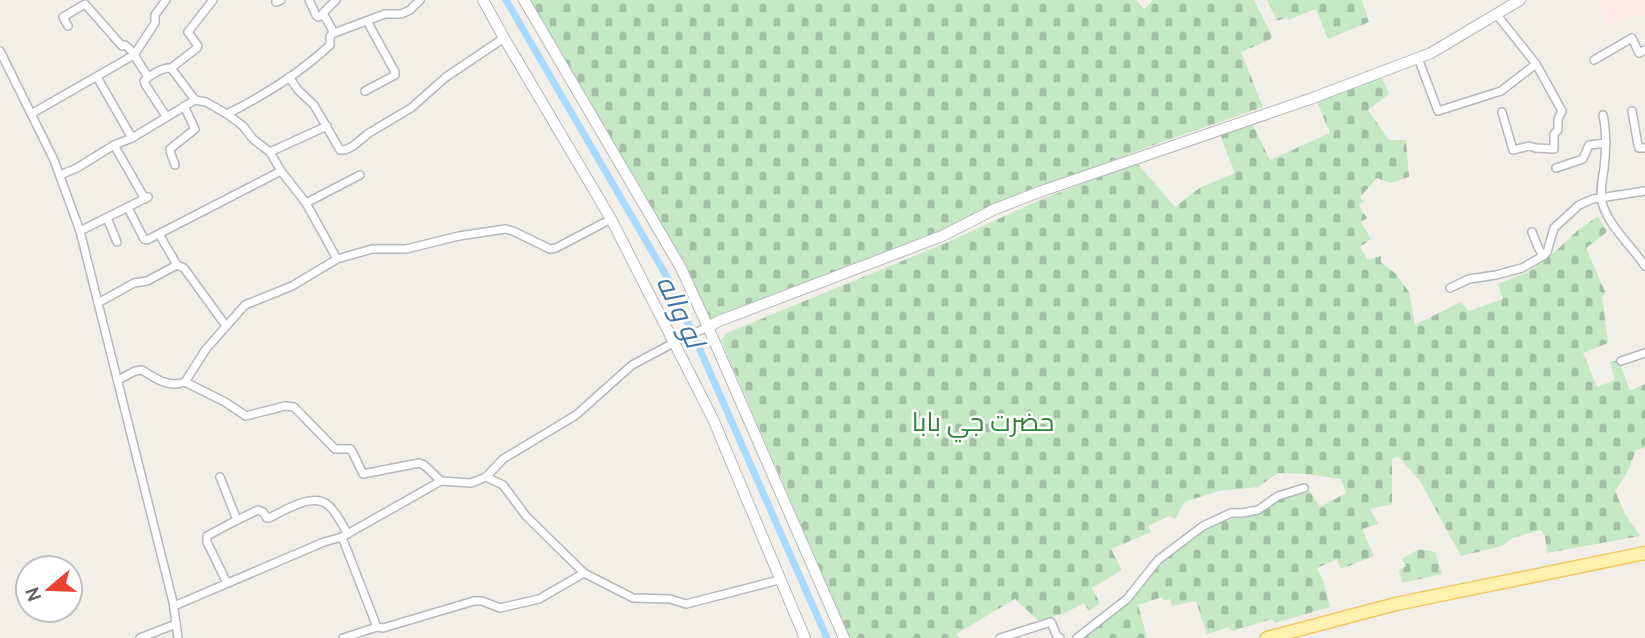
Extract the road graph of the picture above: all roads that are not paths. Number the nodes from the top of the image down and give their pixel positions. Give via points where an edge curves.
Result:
1 (70, 0) edge
2 (166, 0) edge
3 (213, 0) edge
4 (309, 0) edge
5 (336, 0) edge
6 (420, 0) edge
7 (483, 0) edge
8 (524, 0) edge
9 (1520, 0) edge
10 (75, 9) junction
11 (323, 15) junction
12 (1497, 15) junction
13 (366, 21) junction
14 (68, 26) dead end
15 (334, 33) junction
16 (504, 38) junction
17 (1645, 50) edge
18 (0, 51) edge
19 (134, 55) junction
20 (1418, 58) junction
21 (1594, 60) dead end
22 (1536, 64) junction
23 (172, 68) junction
24 (97, 77) junction
25 (148, 77) junction
26 (289, 77) junction
27 (365, 91) dead end
28 (195, 100) junction
29 (184, 106) junction
30 (1632, 111) dead end
31 (1502, 112) dead end
32 (32, 114) junction
33 (227, 114) junction
34 (1604, 115) dead end
35 (166, 116) junction
36 (327, 127) junction
37 (132, 138) junction
38 (1606, 142) junction
39 (114, 145) junction
40 (1645, 148) edge
41 (270, 152) junction
42 (175, 165) dead end
43 (1556, 168) dead end
44 (281, 171) junction
45 (60, 175) junction
46 (360, 176) dead end
47 (1645, 191) edge
48 (1601, 197) junction
49 (306, 203) junction
50 (128, 208) junction
51 (107, 218) junction
52 (611, 219) junction
53 (80, 231) junction
54 (1532, 232) dead end
55 (159, 234) junction
56 (117, 242) dead end
57 (1543, 256) junction
58 (337, 259) junction
59 (177, 265) junction
60 (1645, 266) edge
61 (1450, 288) dead end
62 (98, 303) junction
63 (226, 326) junction
64 (705, 329) junction
65 (675, 342) junction
66 (1645, 353) edge
67 (1621, 361) dead end
68 (118, 380) junction
69 (186, 382) junction
70 (220, 477) dead end
71 (486, 477) junction
72 (441, 481) junction
73 (1304, 488) dead end
74 (237, 520) junction
75 (345, 535) junction
76 (1645, 553) edge
77 (1645, 560) edge
78 (584, 573) junction
79 (779, 580) junction
80 (227, 583) junction
81 (174, 606) junction
82 (1394, 608) junction
83 (176, 624) junction
84 (377, 626) junction
85 (140, 638) edge
86 (178, 638) edge
87 (343, 638) edge
88 (805, 638) edge
89 (844, 638) edge
90 (1000, 638) edge
91 (1060, 638) edge
92 (1077, 638) edge
93 (1267, 638) edge
94 (1289, 638) edge

1 - 10 street
2 - 19 street
3 - 23 street via 188,32 197,48
4 - 11 street via 316,15
5 - 11 street
6 - 13 street via 401,14
7 - 16 street
8 - 64 street via 681,268
9 - 12 street
10 - 14 street via 63,17
10 - 19 street via 85,4
11 - 15 street
12 - 20 street
12 - 22 street
13 - 15 street
13 - 27 street via 395,75
15 - 26 street via 330,45
16 - 36 street via 353,146 340,150
16 - 52 street
17 - 21 street via 1639,53 1632,38
18 - 32 street
19 - 24 street
19 - 25 street
20 - 22 street via 1438,111 1501,90
20 - 64 street via 1038,192 942,236
22 - 31 street via 1562,111 1554,149 1529,146 1513,150
23 - 25 street
23 - 28 street
24 - 32 street
24 - 37 street
25 - 35 street via 145,84
26 - 33 street
26 - 36 street
28 - 29 street
28 - 33 street
29 - 35 street
29 - 42 street via 195,129 170,149
30 - 40 street via 1639,148
32 - 45 street
33 - 41 street
34 - 38 street
35 - 37 street
36 - 41 street
37 - 39 street
38 - 43 street via 1591,144 1583,159
38 - 48 street
39 - 45 street
39 - 50 street via 146,198
41 - 44 street
44 - 49 street
44 - 55 street
45 - 53 street
46 - 49 street
47 - 48 street
48 - 57 street via 1579,205 1554,228
48 - 60 street via 1613,224
49 - 58 street
50 - 51 street
50 - 55 street via 144,239
51 - 53 street
51 - 56 street
52 - 58 street via 550,249 505,229 406,249 372,249
52 - 65 street
53 - 62 street
54 - 57 street
55 - 59 street
57 - 61 street via 1522,268 1469,279
58 - 63 street via 292,286 246,304
59 - 62 street
59 - 63 street via 184,268
62 - 68 street
63 - 69 street
64 - 65 street
64 - 89 street
65 - 71 street via 632,365 576,415 503,459
65 - 79 street via 713,419
66 - 67 street
68 - 69 street via 142,370 162,382
68 - 81 street
69 - 72 street via 246,416 294,407 335,449 351,449 363,474 419,463
70 - 74 street
71 - 72 street via 471,483
71 - 78 street via 503,485 526,516
72 - 75 street
73 - 92 street via 1278,496 1258,510 1231,513 1202,526 1158,560 1127,599
74 - 75 street via 258,510 267,519 304,502 320,500 330,506
74 - 80 street via 207,536
75 - 80 street
75 - 84 street
76 - 82 main road
77 - 82 main road
78 - 79 street via 633,598 686,604
78 - 84 street via 539,599 500,608 474,601
79 - 88 street
80 - 81 street
81 - 83 street
82 - 93 main road
82 - 94 main road
83 - 85 street
83 - 86 street
84 - 87 street
90 - 91 street via 1051,622

